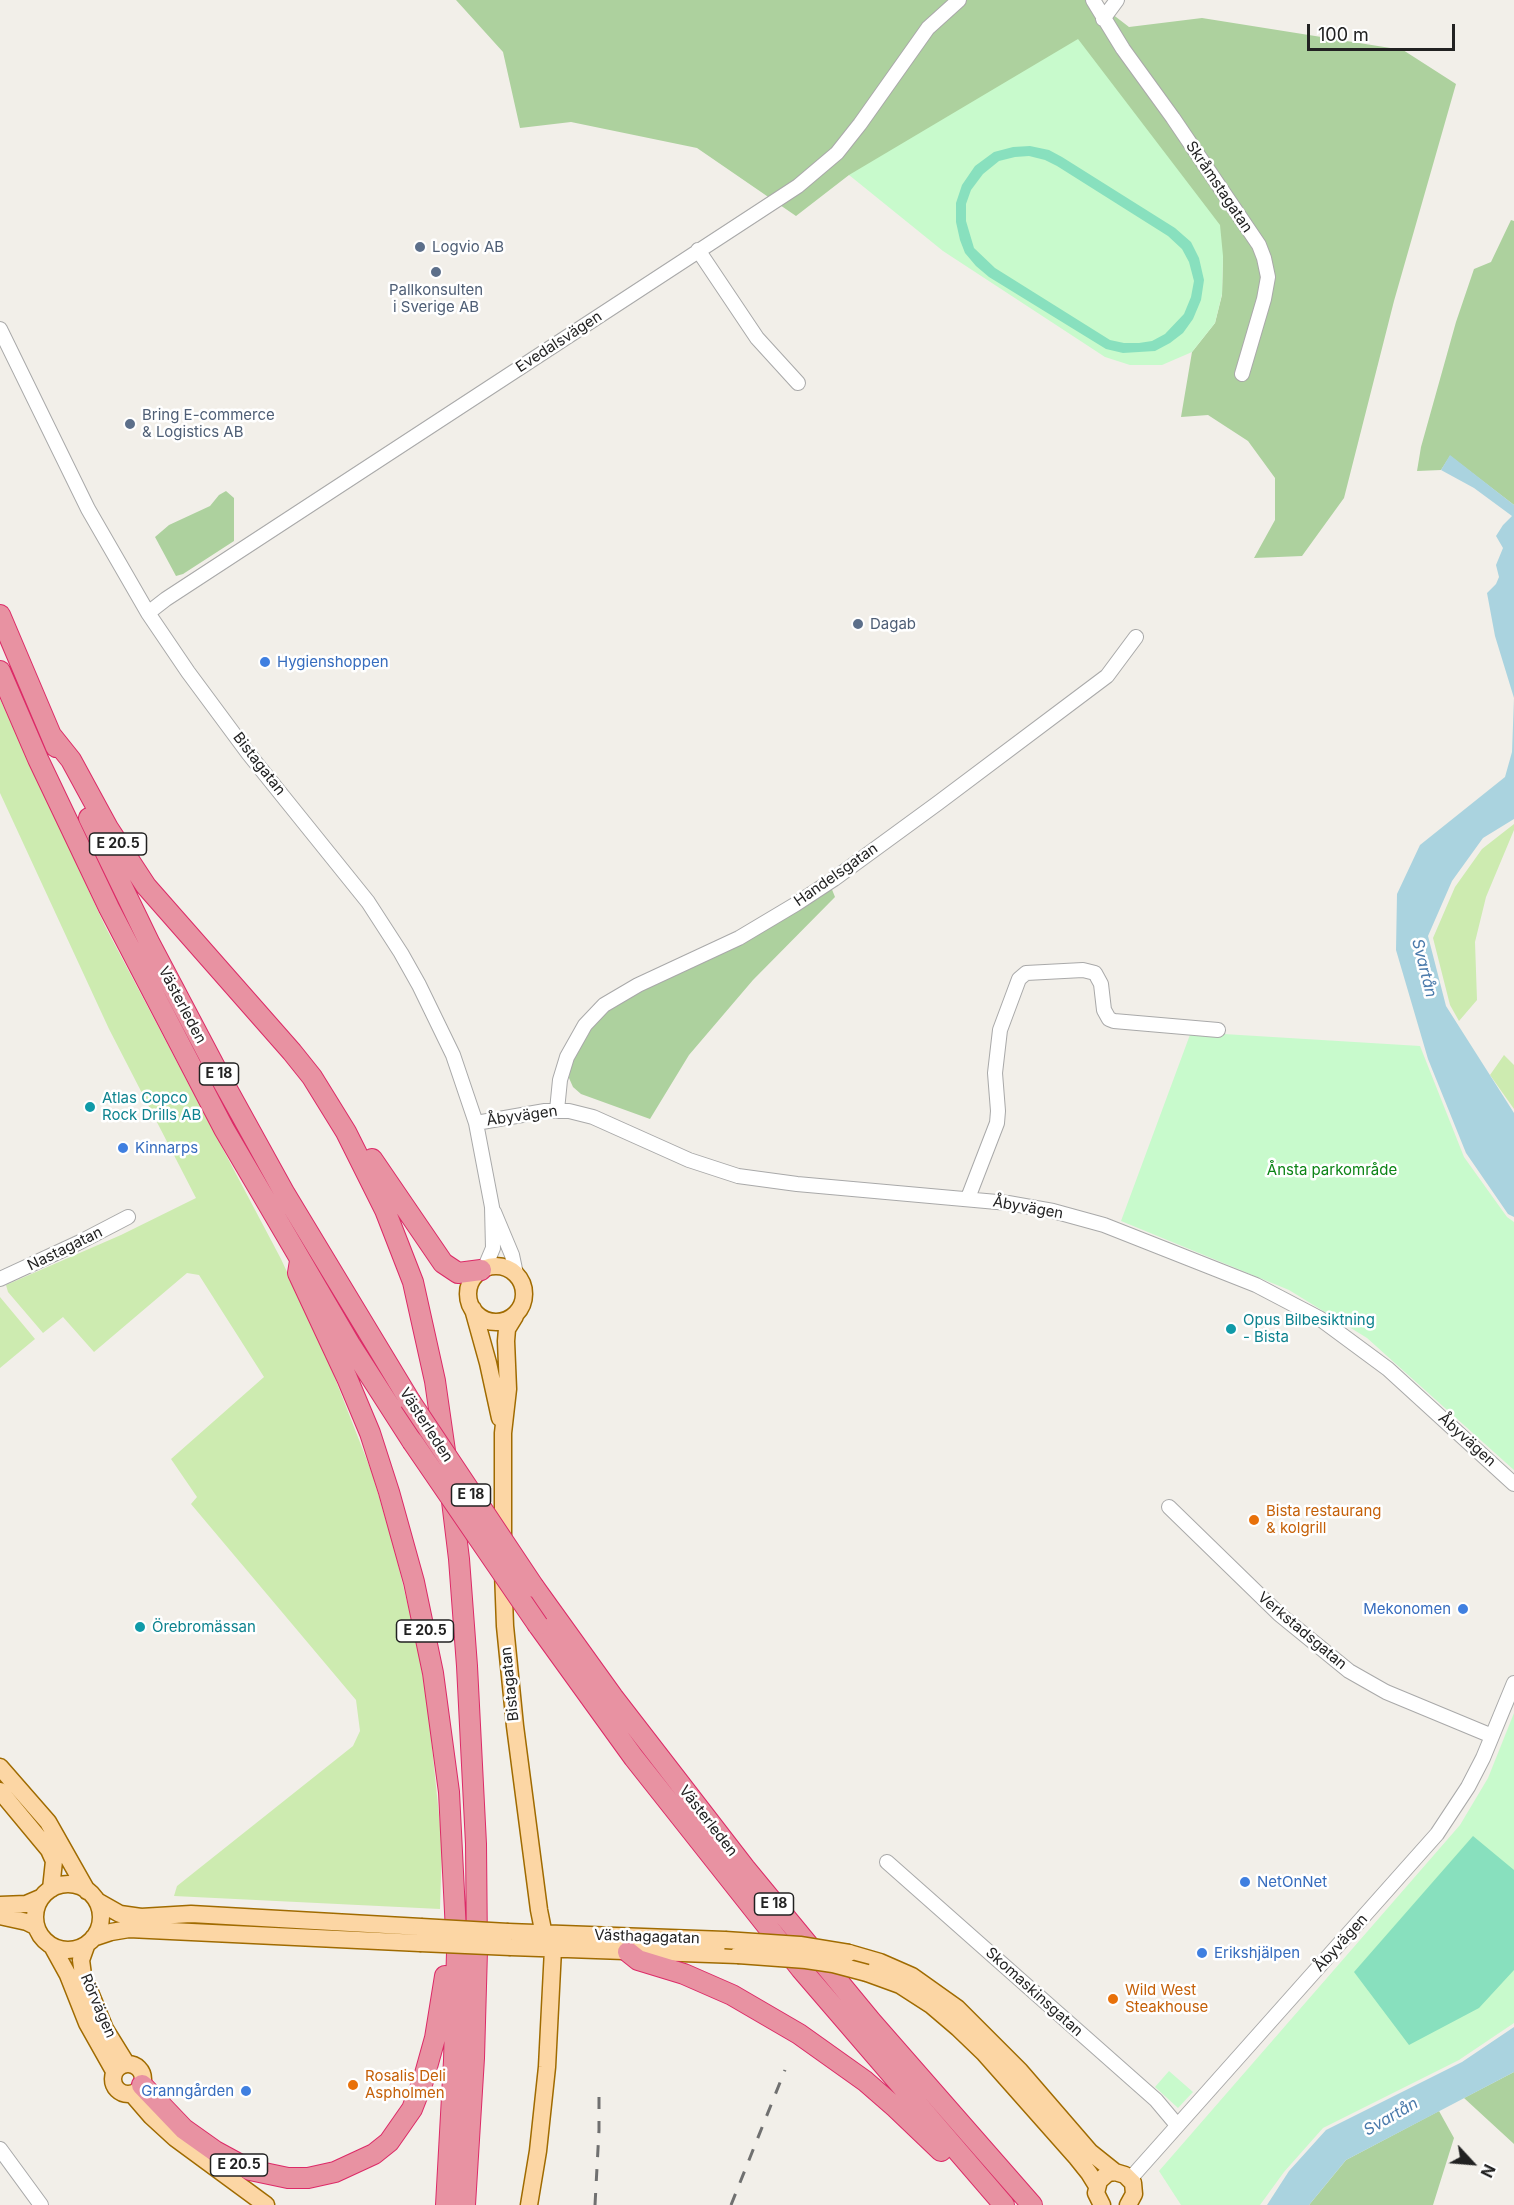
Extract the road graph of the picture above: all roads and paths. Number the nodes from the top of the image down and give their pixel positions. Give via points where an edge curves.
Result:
1 (959, 0) edge
2 (1093, 0) edge
3 (1117, 0) edge
4 (1103, 19) junction
5 (698, 250) junction
6 (0, 328) edge
7 (1242, 374) dead end
8 (798, 383) dead end
9 (148, 613) junction
10 (0, 615) edge
11 (1136, 637) dead end
12 (0, 671) edge
13 (51, 735) junction
14 (1218, 1030) dead end
15 (320, 1089) junction
16 (557, 1110) junction
17 (476, 1123) junction
18 (968, 1198) junction
19 (492, 1207) junction
20 (128, 1217) dead end
21 (300, 1261) junction
22 (483, 1268) junction
23 (516, 1274) junction
24 (0, 1279) edge
25 (473, 1309) junction
26 (515, 1316) junction
27 (503, 1433) junction
28 (1514, 1484) edge
29 (1168, 1507) dead end
30 (1514, 1683) edge
31 (1492, 1736) junction
32 (0, 1767) edge
33 (0, 1791) edge
34 (887, 1862) dead end
35 (46, 1894) junction
36 (92, 1896) junction
37 (0, 1905) edge
38 (0, 1916) edge
39 (35, 1926) junction
40 (544, 1933) junction
41 (421, 1935) junction
42 (509, 1939) junction
43 (90, 1942) junction
44 (52, 1946) junction
45 (575, 1946) junction
46 (457, 1952) junction
47 (628, 1952) junction
48 (120, 2067) junction
49 (137, 2090) junction
50 (1177, 2125) junction
51 (0, 2149) edge
52 (1123, 2175) junction
53 (1097, 2186) junction
54 (1133, 2202) edge
55 (41, 2205) edge
56 (266, 2205) edge
57 (446, 2205) edge
58 (465, 2205) edge
59 (529, 2205) edge
60 (993, 2205) edge
61 (1004, 2205) edge
62 (1032, 2205) edge
63 (1102, 2205) edge

1 - 5 street, Evedalsvägen via 928,28 837,153 798,186
2 - 4 street, Skråmstagatan
3 - 4 street
4 - 7 street, Skråmstagatan via 1264,258 1268,277 1264,299
5 - 8 street via 757,338
5 - 9 street, Evedalsvägen
6 - 9 street, Bistagatan via 88,509
9 - 17 street, Bistagatan via 248,753 354,882 392,938 445,1037
10 - 13 highway, Västerleden / E 18
11 - 16 street, Handelsgatan via 1107,676 834,879 740,938 604,1005 585,1025 567,1057
12 - 21 highway, Västerleden / E 18 via 63,814 140,970
13 - 15 highway, E 20.5 via 71,760 146,886 261,1014
13 - 62 highway, Västerleden / E 18, bridge via 124,893 291,1205 410,1401 534,1587 745,1868 871,2021
14 - 18 street via 1114,1021 1104,1010 1101,984 1095,973 1026,973 1019,980 1000,1030 995,1073 997,1124
15 - 22 highway, E 20.5 via 443,1263 458,1274
15 - 58 highway, E 20.5 via 369,1175 403,1253 419,1302 442,1418 467,1666 476,1844 474,2058
16 - 17 street, Åbyvägen
16 - 18 street, Åbyvägen via 586,1115 713,1170 749,1178
17 - 19 street, Bistagatan
18 - 28 street, Åbyvägen via 1053,1211 1104,1226 1256,1285 1295,1305 1375,1358
19 - 22 street, Bistagatan via 493,1248
19 - 23 street, Bistagatan
20 - 24 street, Nastagatan
21 - 46 highway, E 20.5 via 298,1273 370,1433 414,1582 444,1746
21 - 61 highway, Västerleden / E 18, bridge via 412,1442 538,1626 663,1796 801,1970
22 - 23 main road, E 20.5 via 501,1266
22 - 25 main road via 468,1288
23 - 26 main road via 525,1293
25 - 26 main road via 494,1323
25 - 27 main road, Bistagatan
26 - 27 main road, Bistagatan via 507,1329 508,1389
27 - 40 main road, Bistagatan via 507,1658
29 - 31 street, Verkstadsgatan via 1279,1614 1341,1666 1386,1692
30 - 31 street, Åbyvägen
31 - 50 street, Åbyvägen via 1468,1787 1437,1834
32 - 36 main road via 48,1822
33 - 35 main road via 54,1861
34 - 50 street, Skomaskinsgatan via 1156,2100
35 - 36 main road via 69,1884
35 - 37 main road via 26,1904
35 - 39 main road via 34,1914
36 - 41 main road, Västhagagatan via 120,1914 141,1917 191,1914
36 - 43 main road via 102,1912 101,1923
38 - 39 main road
39 - 44 main road
40 - 42 main road, Västhagagatan
40 - 45 main road, Bistagatan via 545,1940
41 - 42 main road, Västhagagatan, bridge
41 - 43 main road, Västhagagatan via 129,1929
42 - 45 main road, Västhagagatan
43 - 44 main road via 80,1949
43 - 48 main road, Rörvägen / E 20.5 via 81,1960 83,1975
44 - 48 main road, E 20.5 via 87,2022
45 - 47 main road, Västhagagatan
45 - 52 main road, Västhagagatan, bridge via 724,1940 800,1945 880,1962 912,1976 957,2008 1020,2071 1090,2152
45 - 59 main road via 551,1977 547,2067
46 - 49 highway, E 20.5 via 447,1966 435,2038 412,2109 390,2142 350,2166 308,2178 250,2170 214,2151
46 - 57 highway, E 20.5
47 - 53 main road, Västhagagatan, bridge via 806,1960 867,1973 900,1985 930,2005 984,2053
47 - 60 highway via 638,1960 732,1995 826,2053 896,2108
48 - 49 main road, E 20.5 via 134,2064 141,2070 143,2077
48 - 49 main road, E 20.5 via 112,2080 115,2088 123,2093
49 - 56 main road, E 20.5 via 152,2116 175,2138
50 - 52 street, Åbyvägen
51 - 55 street
52 - 53 main road via 1103,2176
52 - 54 main road via 1134,2187
53 - 63 main road via 1096,2196

